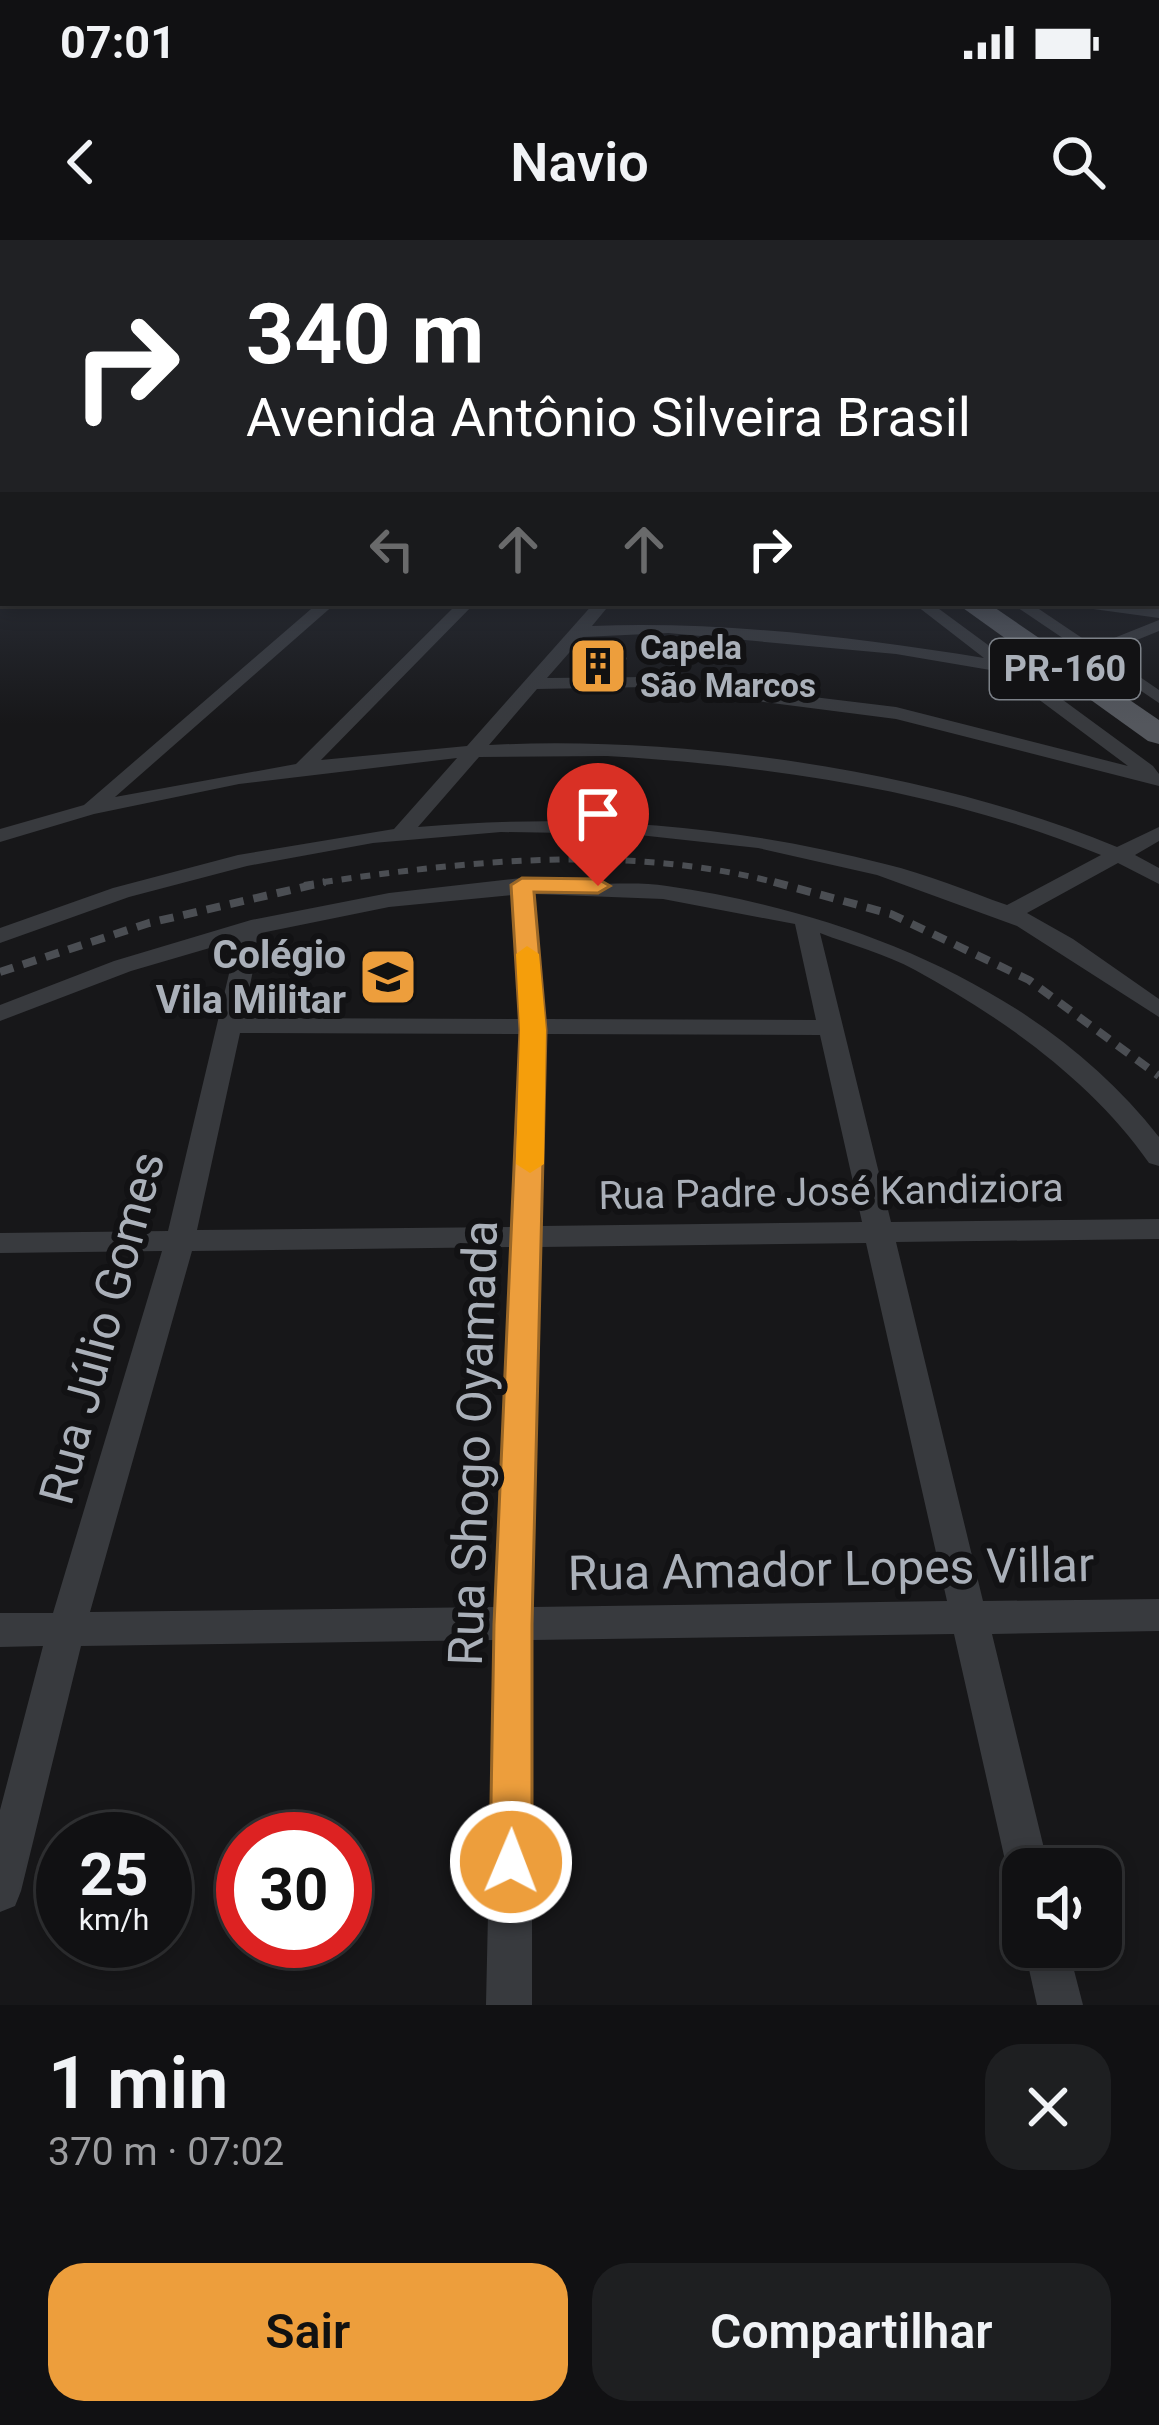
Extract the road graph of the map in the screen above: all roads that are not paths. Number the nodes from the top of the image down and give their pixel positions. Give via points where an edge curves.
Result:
1 (325, 606) edge
2 (464, 606) edge
3 (600, 606) edge
4 (924, 606) edge
5 (974, 606) edge
6 (1023, 606) edge
7 (1106, 606) edge
8 (1159, 614) edge
9 (1159, 625) edge
10 (578, 632) junction
11 (1091, 653) junction
12 (1006, 667) junction
13 (532, 684) junction
14 (1159, 698) edge
15 (1159, 734) edge
16 (475, 749) junction
17 (303, 767) junction
18 (1159, 779) edge
19 (89, 808) junction
20 (1159, 833) edge
21 (401, 834) junction
22 (0, 836) edge
23 (1118, 854) junction
24 (1159, 877) edge
25 (522, 885) junction
26 (1010, 913) junction
27 (806, 922) junction
28 (250, 927) junction
29 (0, 936) edge
30 (1159, 1010) edge
31 (0, 1014) edge
32 (230, 1025) junction
33 (831, 1028) junction
34 (533, 1030) junction
35 (1159, 1157) edge
36 (1159, 1229) edge
37 (877, 1230) junction
38 (529, 1234) junction
39 (181, 1238) junction
40 (0, 1243) edge
41 (1159, 1616) edge
42 (969, 1618) junction
43 (513, 1625) junction
44 (67, 1628) junction
45 (0, 1630) edge
46 (1023, 1848) edge
47 (0, 1891) edge
48 (1051, 1968) edge
49 (509, 2005) edge
50 (1060, 2005) edge

1 - 19 street
2 - 17 street
3 - 10 street
4 - 12 street
5 - 15 main road, PR-160
6 - 11 street
7 - 8 street
9 - 11 street
10 - 12 street via 668,628
10 - 13 street
11 - 14 street
12 - 18 street
13 - 16 street
13 - 18 street via 648,682 896,712
16 - 17 street
16 - 21 street
16 - 23 street via 645,749 833,774
17 - 19 street
19 - 22 street
20 - 23 street
21 - 26 street via 548,825 714,834 873,868
21 - 29 street via 163,881
23 - 24 street
23 - 26 street
25 - 27 street via 659,892
25 - 28 street
25 - 34 street, Rua Shogo Oyamada
26 - 30 street
27 - 33 street
27 - 35 street via 906,958 1014,1018 1070,1063
28 - 31 street
28 - 32 street, Rua Júlio Gomes
32 - 34 street
32 - 39 street, Rua Júlio Gomes
33 - 34 street
33 - 37 street
34 - 38 street, Rua Shogo Oyamada
36 - 37 street, Rua Padre José Kandiziora
37 - 38 street, Rua Padre José Kandiziora
37 - 42 street
38 - 39 street, Rua Padre José Kandiziora
38 - 43 street, Rua Shogo Oyamada
39 - 40 street, Rua Padre José Kandiziora
39 - 44 street, Rua Júlio Gomes
41 - 42 street, Rua Amador Lopes Villar
42 - 43 street, Rua Amador Lopes Villar
42 - 46 street
43 - 44 street, Rua Amador Lopes Villar
43 - 49 street, Rua Shogo Oyamada
44 - 45 street, Rua Amador Lopes Villar
44 - 47 street, Rua Júlio Gomes
48 - 50 street

